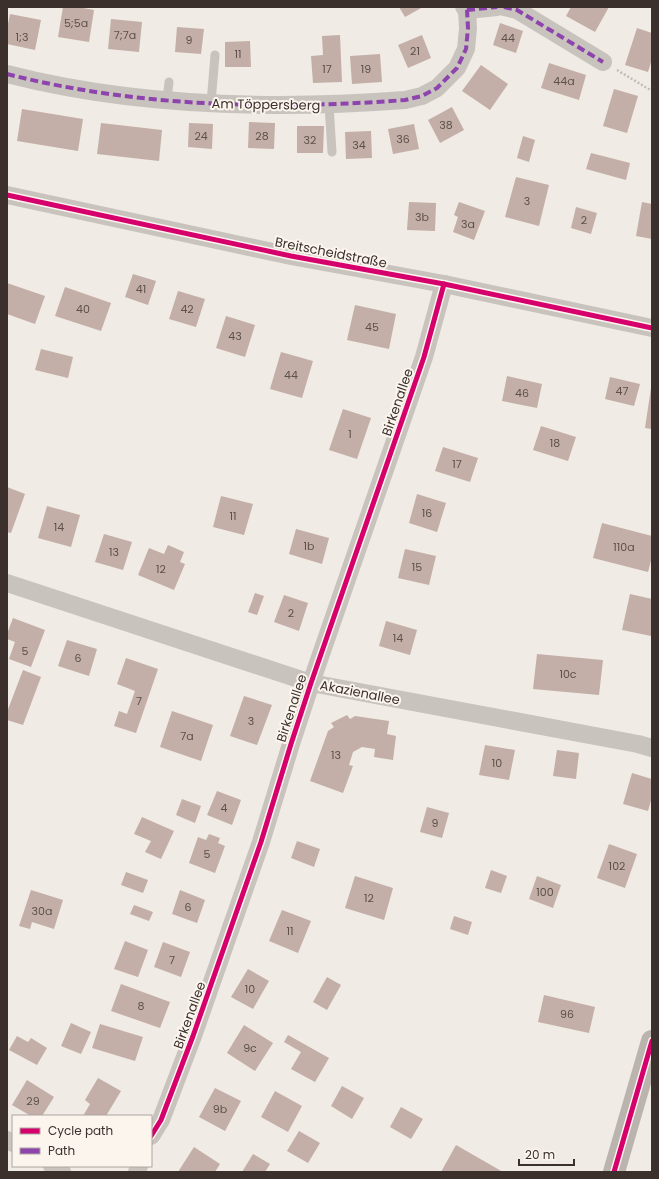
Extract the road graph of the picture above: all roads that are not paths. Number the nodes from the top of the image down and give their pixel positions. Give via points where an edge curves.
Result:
1 (497, 7) edge
2 (504, 7) edge
3 (466, 9) edge
4 (215, 55) dead end
5 (603, 62) road end
6 (7, 74) edge
7 (169, 82) dead end
8 (167, 100) junction
9 (211, 103) junction
10 (330, 105) junction
11 (332, 152) dead end
12 (7, 195) edge
13 (444, 284) junction
14 (652, 328) edge
15 (7, 583) edge
16 (311, 683) junction
17 (652, 748) edge
18 (652, 1041) edge
19 (152, 1134) edge
20 (614, 1172) edge

1 - 3 street, Am Töppersberg
2 - 5 street via 517,10
3 - 10 street, Am Töppersberg via 466,49 457,68 437,88 422,96 405,100
4 - 9 lane
6 - 8 street, Am Töppersberg via 92,91
7 - 8 lane
8 - 9 street, Am Töppersberg
9 - 10 street, Am Töppersberg
10 - 11 lane
12 - 13 street, Breitscheidstraße via 292,256
13 - 14 street, Breitscheidstraße
13 - 16 street, Birkenallee via 424,357
15 - 16 street, Akazienallee
16 - 17 street, Akazienallee
16 - 19 street, Birkenallee via 261,842 208,993 161,1120
18 - 20 main road

